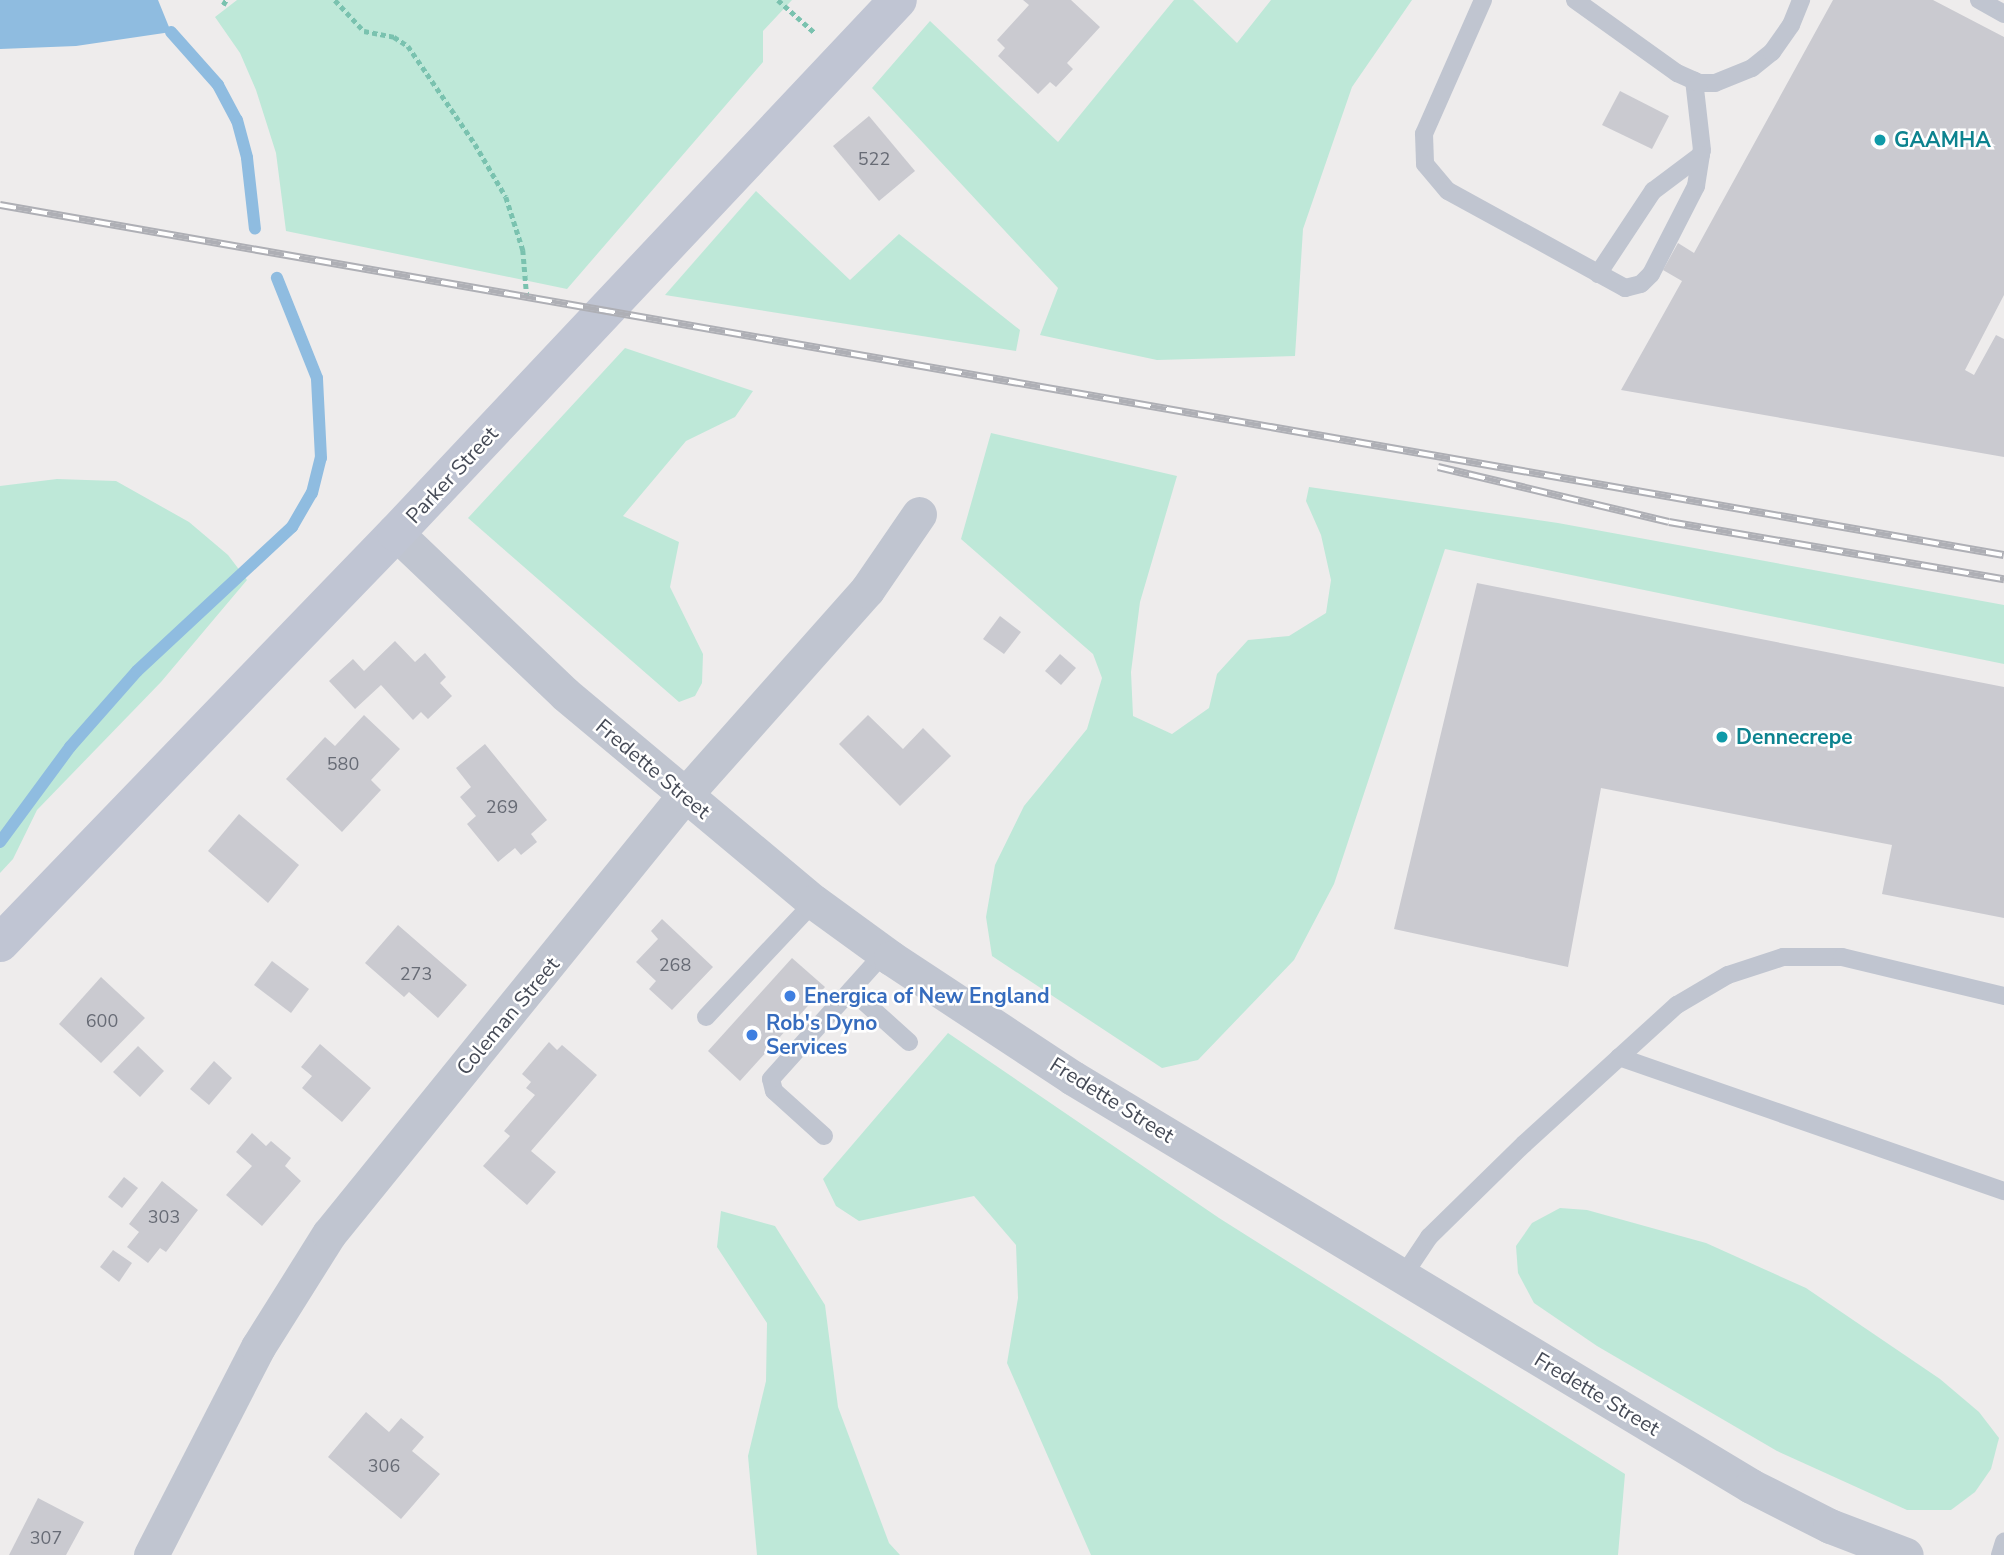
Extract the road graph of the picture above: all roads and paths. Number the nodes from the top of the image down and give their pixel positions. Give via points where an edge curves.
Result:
1 (335, 0) edge
2 (778, 0) edge
3 (898, 0) edge
4 (1483, 0) edge
5 (1574, 0) edge
6 (1801, 0) edge
7 (1979, 0) edge
8 (2004, 14) edge
9 (844, 57) junction
10 (1694, 80) junction
11 (1701, 155) junction
12 (1598, 274) junction
13 (527, 298) dead end
14 (919, 514) dead end
15 (396, 533) junction
16 (684, 796) junction
17 (814, 902) junction
18 (0, 943) edge
19 (884, 953) junction
20 (851, 990) junction
21 (2004, 996) edge
22 (706, 1017) dead end
23 (909, 1042) dead end
24 (1619, 1058) junction
25 (824, 1136) dead end
26 (2004, 1191) edge
27 (1403, 1276) junction
28 (2004, 1542) edge
29 (150, 1555) edge
30 (1906, 1555) edge
31 (2000, 1555) edge

1 - 13 path via 364,32 394,37 408,46 475,144 506,197 523,250
2 - 9 path
3 - 9 main road, Parker Street
4 - 12 lane via 1424,134 1424,164 1448,191
5 - 10 lane via 1656,60
6 - 10 lane via 1772,52 1752,68 1715,83
7 - 8 lane
9 - 15 main road, Parker Street
10 - 11 lane
11 - 12 lane via 1653,191
11 - 12 lane via 1696,186 1651,274 1641,284 1625,288
14 - 16 street, Coleman Street via 867,590
15 - 16 street, Fredette Street via 565,694
15 - 18 main road, Parker Street
16 - 17 street, Fredette Street
16 - 29 street, Coleman Street via 329,1234 258,1348
17 - 19 street, Fredette Street
17 - 22 lane
19 - 20 lane
19 - 27 street, Fredette Street via 1073,1077
20 - 23 lane
20 - 25 lane via 771,1079 774,1091
21 - 24 lane via 1842,957 1783,957 1707,986 1676,1005
24 - 26 lane
24 - 27 lane via 1460,1204 1429,1237
27 - 30 street, Fredette Street via 1751,1486 1830,1526
28 - 31 lane

